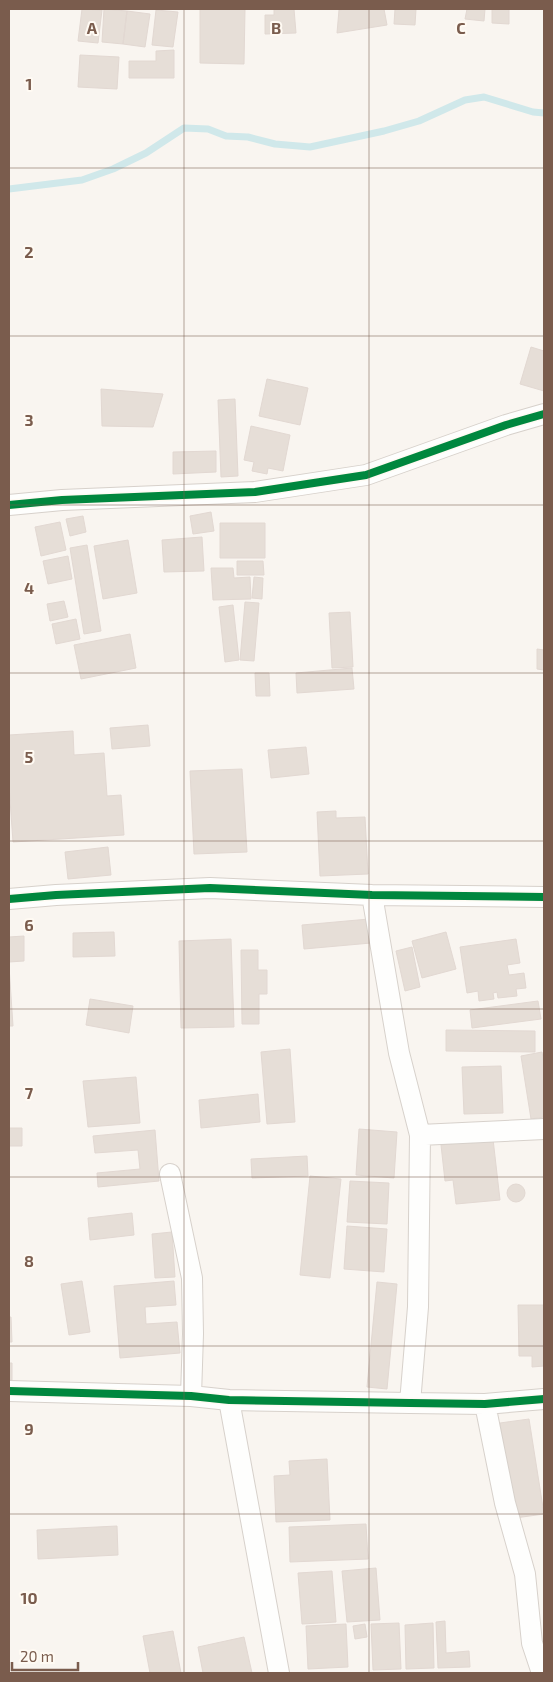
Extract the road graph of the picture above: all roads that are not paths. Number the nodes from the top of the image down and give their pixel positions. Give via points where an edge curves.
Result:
1 (544, 414) edge
2 (9, 505) edge
3 (372, 895) junction
4 (544, 897) edge
5 (9, 899) edge
6 (544, 1129) edge
7 (420, 1135) junction
8 (170, 1174) dead end
9 (9, 1391) edge
10 (190, 1396) junction
11 (544, 1399) edge
12 (229, 1400) junction
13 (410, 1403) junction
14 (485, 1404) junction
15 (279, 1673) edge
16 (542, 1673) edge

1 - 2 street via 366,475 255,492
3 - 4 street
3 - 5 street via 210,888
3 - 7 street via 399,1054
6 - 7 street
7 - 13 street via 418,1307
8 - 10 street via 192,1278
9 - 10 street
10 - 12 street
11 - 14 street
12 - 13 street
12 - 15 street
13 - 14 street
14 - 16 street via 505,1503 525,1574 532,1643

